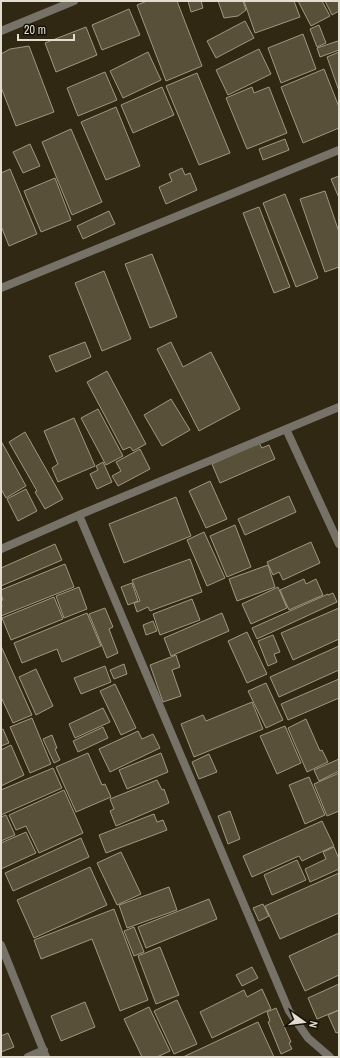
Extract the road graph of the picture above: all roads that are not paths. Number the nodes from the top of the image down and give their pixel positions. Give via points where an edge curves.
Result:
1 (74, 1) edge
2 (1, 31) edge
3 (339, 150) edge
4 (1, 288) edge
5 (339, 407) edge
6 (286, 429) junction
7 (79, 514) junction
8 (339, 544) edge
9 (1, 549) edge
10 (1, 945) edge
11 (45, 1053) edge
12 (28, 1057) edge
13 (330, 1057) edge

1 - 2 street
3 - 4 street
5 - 6 street
6 - 7 street
6 - 8 street
7 - 9 street
7 - 13 street via 289,1010 308,1038
10 - 11 street
11 - 12 street

